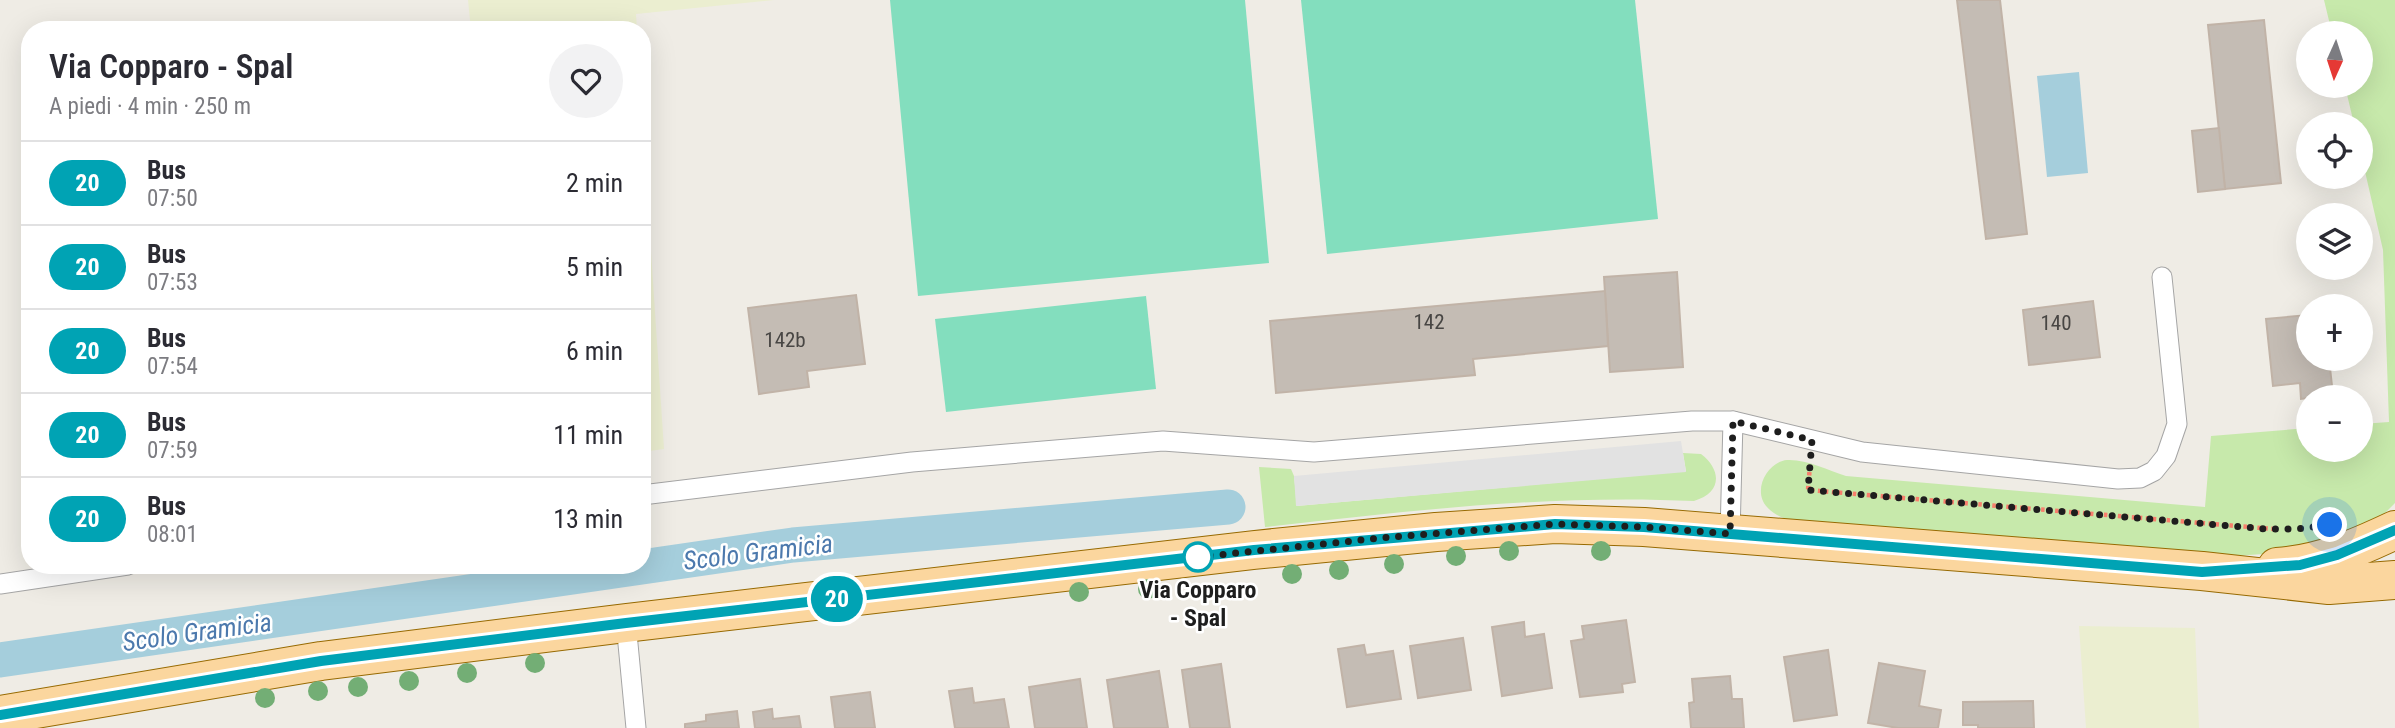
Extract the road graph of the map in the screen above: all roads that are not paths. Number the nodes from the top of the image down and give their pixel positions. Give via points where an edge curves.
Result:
1 (2162, 277) dead end
2 (1733, 421) junction
3 (651, 494) edge
4 (2395, 530) edge
5 (1730, 534) junction
6 (2202, 572) junction
7 (67, 574) edge
8 (2395, 580) edge
9 (0, 584) edge
10 (626, 623) junction
11 (0, 715) edge
12 (636, 728) edge

1 - 2 lane via 2177,424 2166,456 2154,471 2140,478 1862,452
2 - 3 lane via 1314,452 1163,441 912,462
2 - 5 lane
4 - 6 main road via 2300,565
5 - 6 main road
5 - 10 main road via 1555,524 1436,533
6 - 8 main road via 2329,585
7 - 9 lane
10 - 11 main road via 321,661
10 - 12 lane

